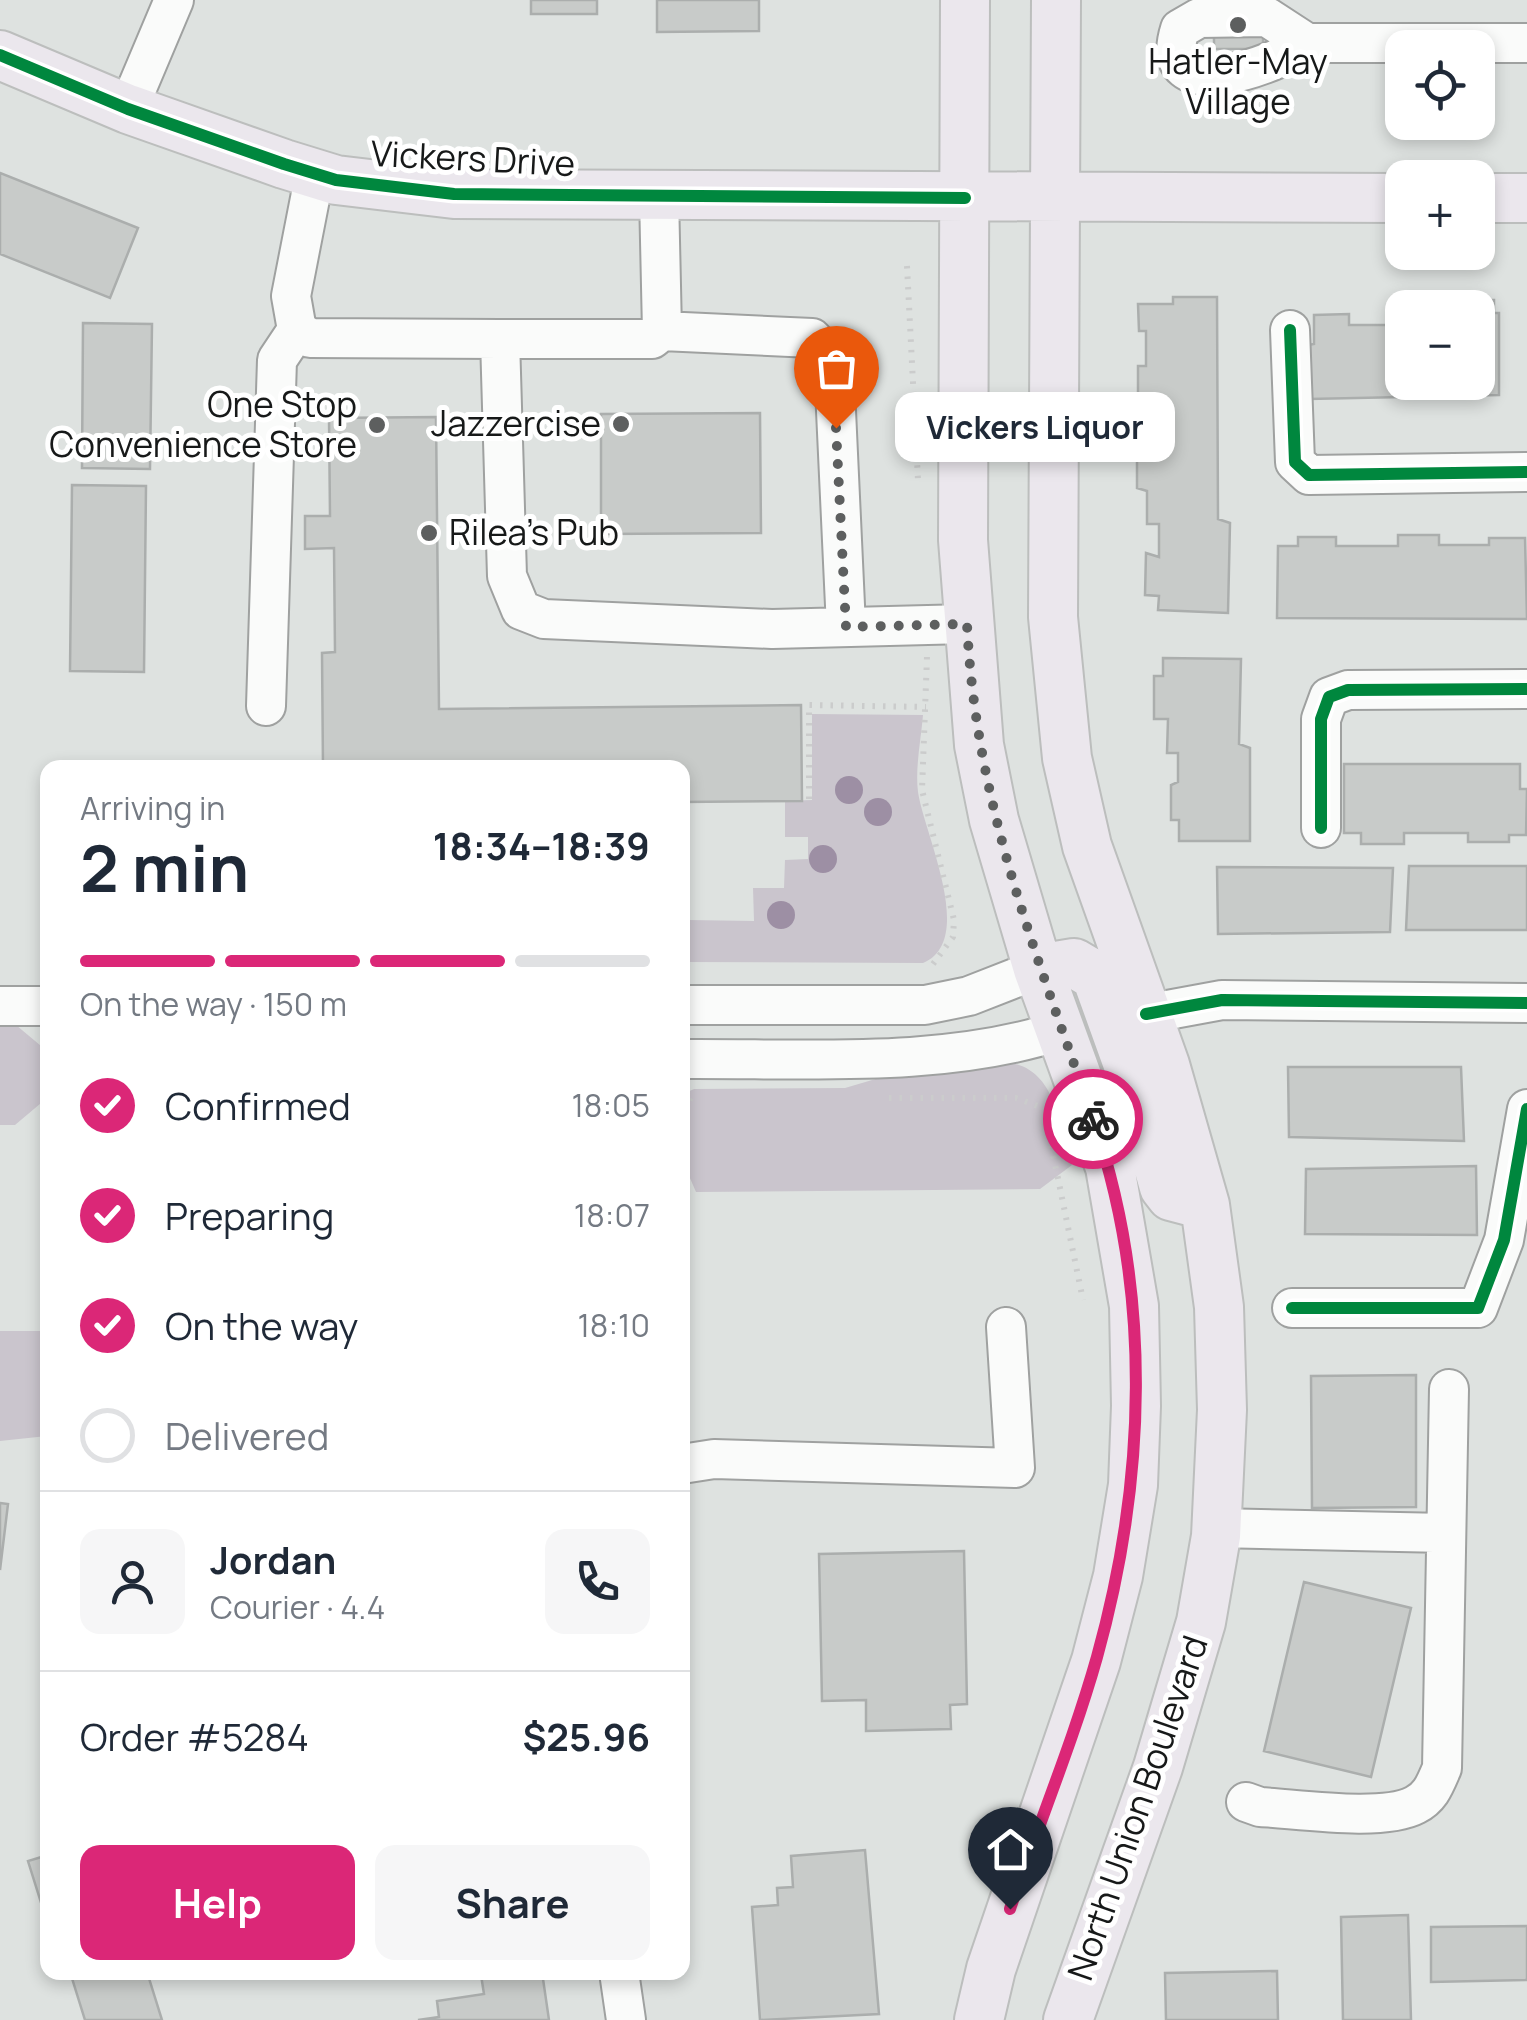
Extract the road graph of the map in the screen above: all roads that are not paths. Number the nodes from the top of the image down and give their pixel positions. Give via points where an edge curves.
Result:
1 (174, 0) edge
2 (965, 0) edge
3 (1056, 0) edge
4 (1527, 43) edge
5 (1307, 44) dead end
6 (0, 56) edge
7 (128, 108) junction
8 (314, 173) junction
9 (658, 195) junction
10 (965, 198) junction
11 (1385, 198) edge
12 (1495, 198) edge
13 (1527, 198) edge
14 (1055, 199) junction
15 (297, 330) junction
16 (1290, 330) dead end
17 (662, 331) junction
18 (500, 340) junction
19 (1527, 472) edge
20 (946, 624) junction
21 (846, 627) junction
22 (1527, 689) edge
23 (266, 706) dead end
24 (1321, 828) dead end
25 (1038, 969) junction
26 (1527, 1002) edge
27 (690, 1005) edge
28 (0, 1006) edge
29 (40, 1006) edge
30 (1146, 1014) junction
31 (1062, 1030) junction
32 (690, 1059) edge
33 (1527, 1109) edge
34 (1205, 1205) junction
35 (1292, 1308) dead end
36 (1006, 1327) dead end
37 (1449, 1389) dead end
38 (690, 1463) edge
39 (1216, 1528) junction
40 (1446, 1533) junction
41 (1246, 1802) dead end
42 (620, 1980) edge
43 (626, 2020) edge
44 (979, 2020) edge
45 (1068, 2020) edge

1 - 7 street
2 - 10 main road
3 - 14 main road, North Union Boulevard
4 - 5 street
6 - 7 main road, Vickers Drive
7 - 8 main road, Vickers Drive
8 - 9 main road, Vickers Drive via 454,194
8 - 15 street via 290,296
9 - 10 main road, Vickers Drive
9 - 17 street
10 - 14 main road, Vickers Drive
10 - 20 main road
11 - 14 main road, Vickers Drive
12 - 13 main road
14 - 30 main road, North Union Boulevard via 1059,698 1088,846
15 - 18 street via 310,338
15 - 23 street via 277,360
16 - 19 street via 1295,462 1309,475
17 - 18 street via 652,340
17 - 21 street via 812,338 826,353 835,388
18 - 21 street via 507,576 521,610 544,619
20 - 21 street
20 - 25 main road
22 - 24 street via 1348,690 1329,697 1321,719
25 - 27 street via 925,1005
25 - 31 main road
25 - 34 main road via 1074,963 1096,976 1164,1187 1171,1196
26 - 30 street via 1222,1000
28 - 29 street
30 - 34 main road, North Union Boulevard
31 - 32 street via 1028,1042 914,1054
31 - 44 main road via 1110,1167 1134,1306 1133,1486 1096,1661
33 - 35 street via 1504,1240 1478,1308
34 - 39 main road, North Union Boulevard via 1219,1307
36 - 38 street via 1015,1468
37 - 40 street
39 - 40 street
39 - 45 main road, North Union Boulevard via 1180,1701
40 - 41 street via 1442,1768 1430,1794 1391,1812
42 - 43 street

